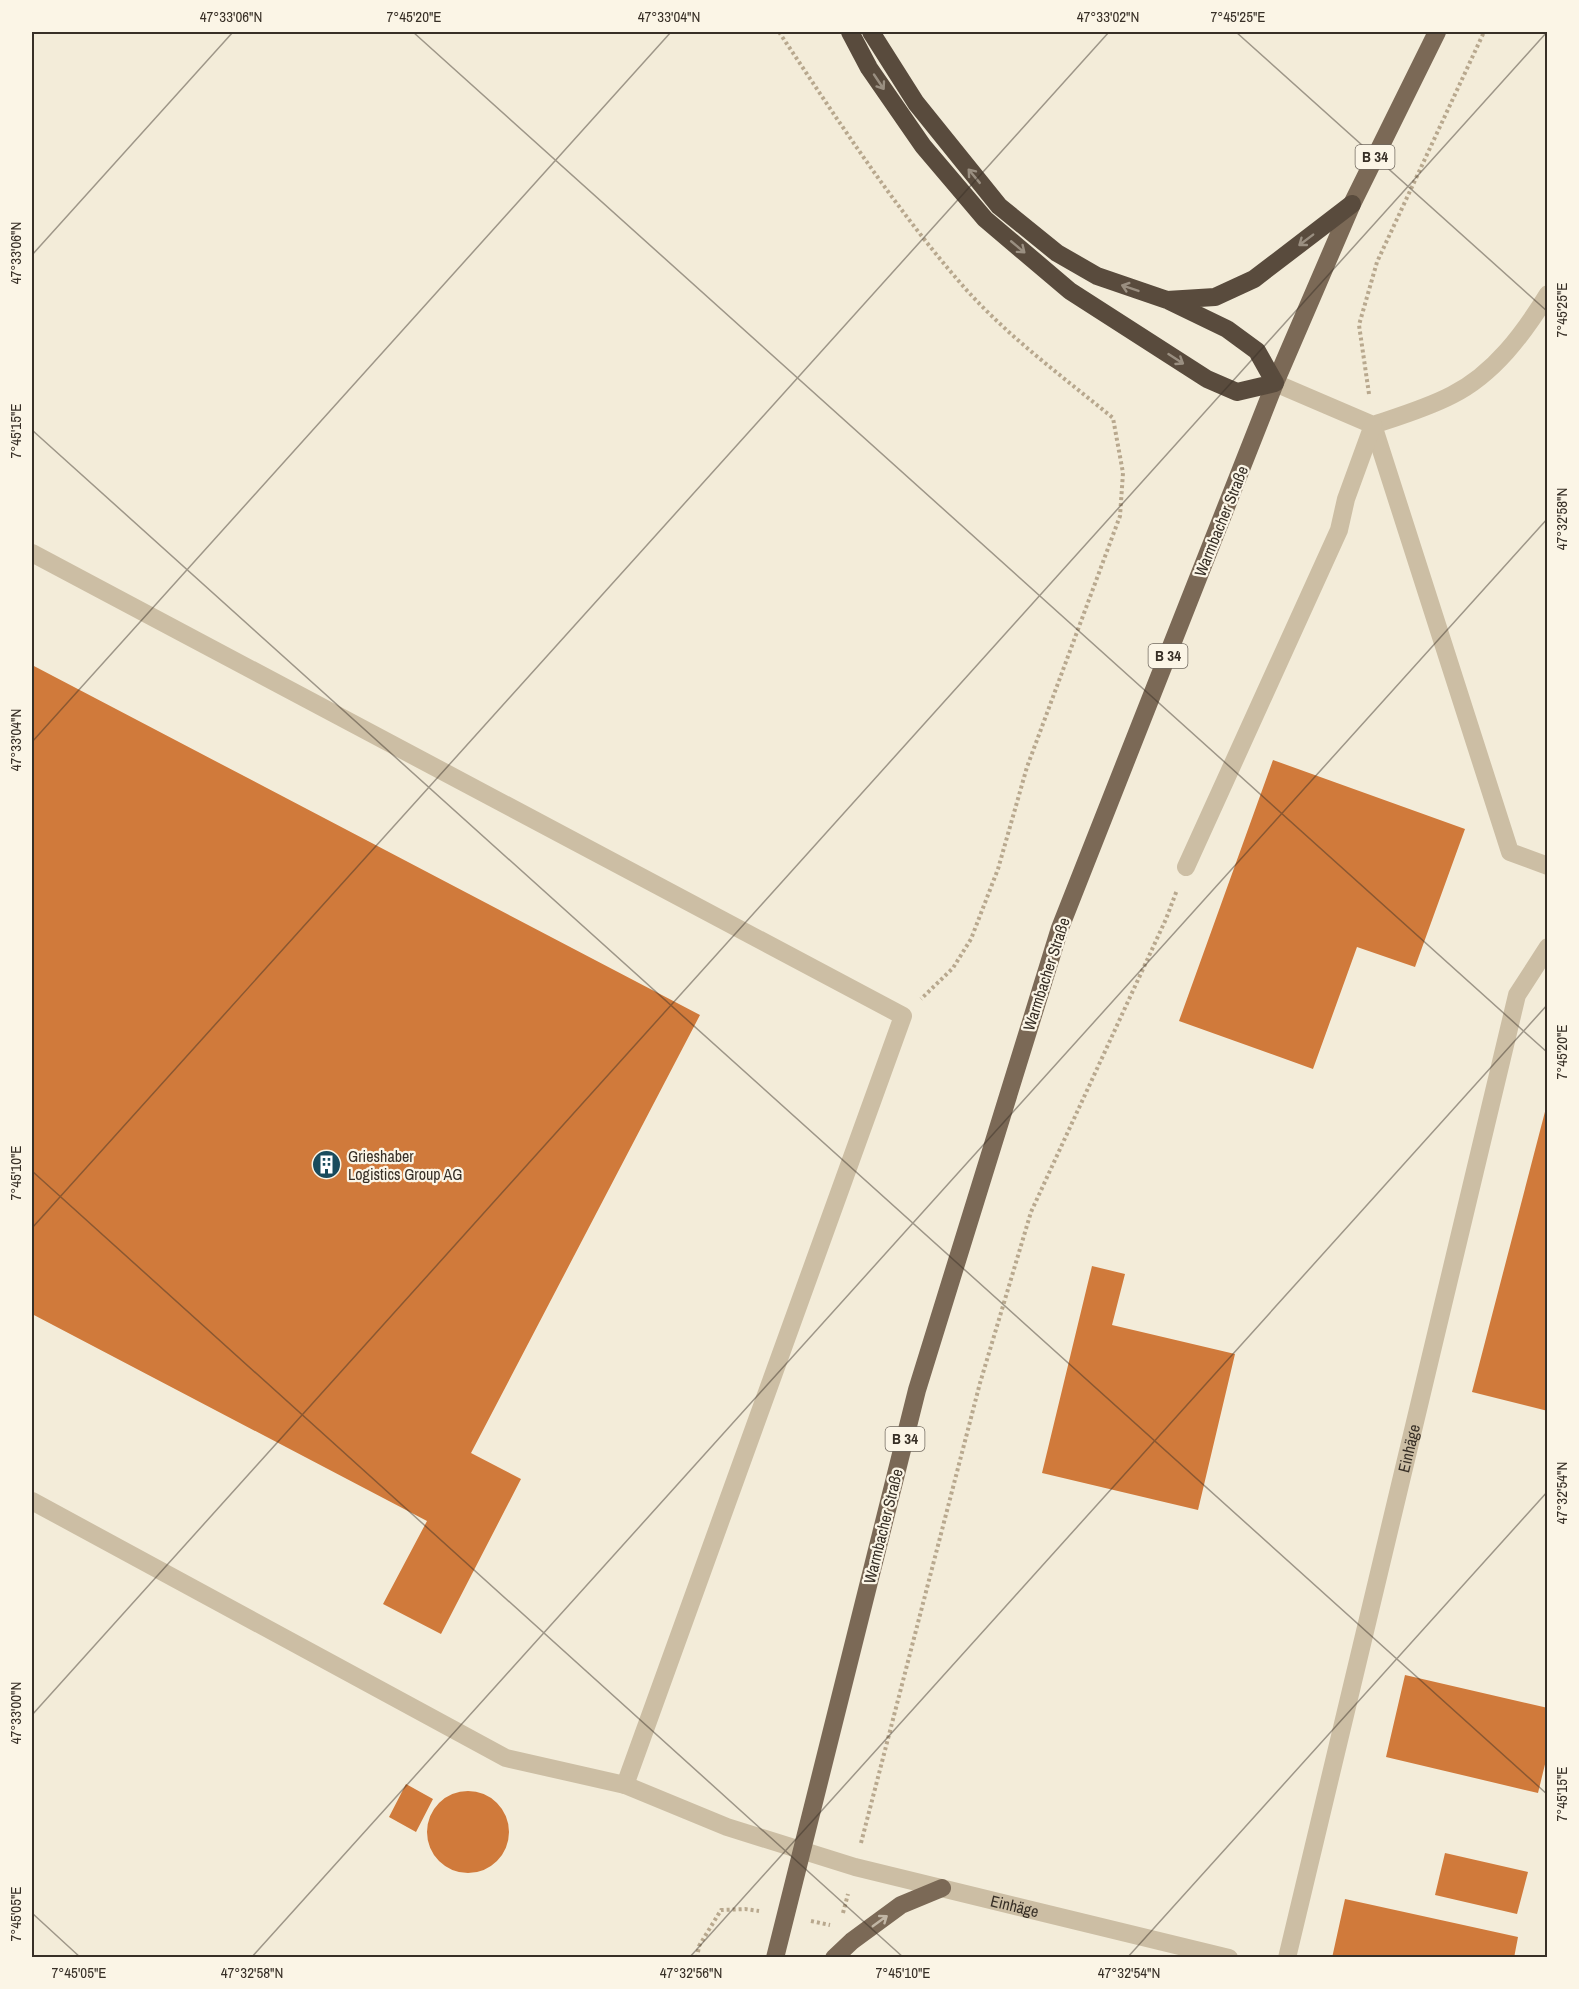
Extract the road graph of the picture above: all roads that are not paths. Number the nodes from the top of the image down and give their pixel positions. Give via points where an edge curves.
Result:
1 (850, 32) edge
2 (871, 32) edge
3 (1437, 32) edge
4 (1352, 204) junction
5 (1548, 294) edge
6 (1167, 300) junction
7 (1275, 383) junction
8 (1373, 425) junction
9 (32, 553) edge
10 (1186, 867) road end
11 (1548, 867) edge
12 (1548, 947) edge
13 (32, 1501) edge
14 (625, 1785) junction
15 (801, 1850) junction
16 (942, 1888) junction
17 (775, 1958) edge
18 (834, 1958) edge
19 (1228, 1958) edge
20 (1287, 1958) edge

1 -> 7 highway via 869,68 923,146 985,219 1070,291 1207,379 1237,392
6 -> 2 highway via 1097,276 1057,253 999,206 916,103
3 - 4 main road, Warmbacher Straße / B 34
4 -> 6 highway via 1254,279 1215,297
4 - 7 main road, Warmbacher Straße / B 34
5 - 8 street via 1527,328 1484,374 1454,394
6 - 7 highway via 1227,329 1257,351
7 - 8 street
7 - 15 main road, Warmbacher Straße / B 34 via 1060,928 917,1390
8 - 10 street via 1339,530
8 - 11 street via 1510,852
9 - 14 street via 903,1016
12 - 20 street, Einhäge via 1517,995
13 - 14 street, Einhäge via 506,1758
14 - 15 street, Einhäge via 727,1827
15 - 16 street, Einhäge
15 - 17 main road, Warmbacher Straße / B 34
18 -> 16 main road via 901,1905
16 - 19 street, Einhäge

